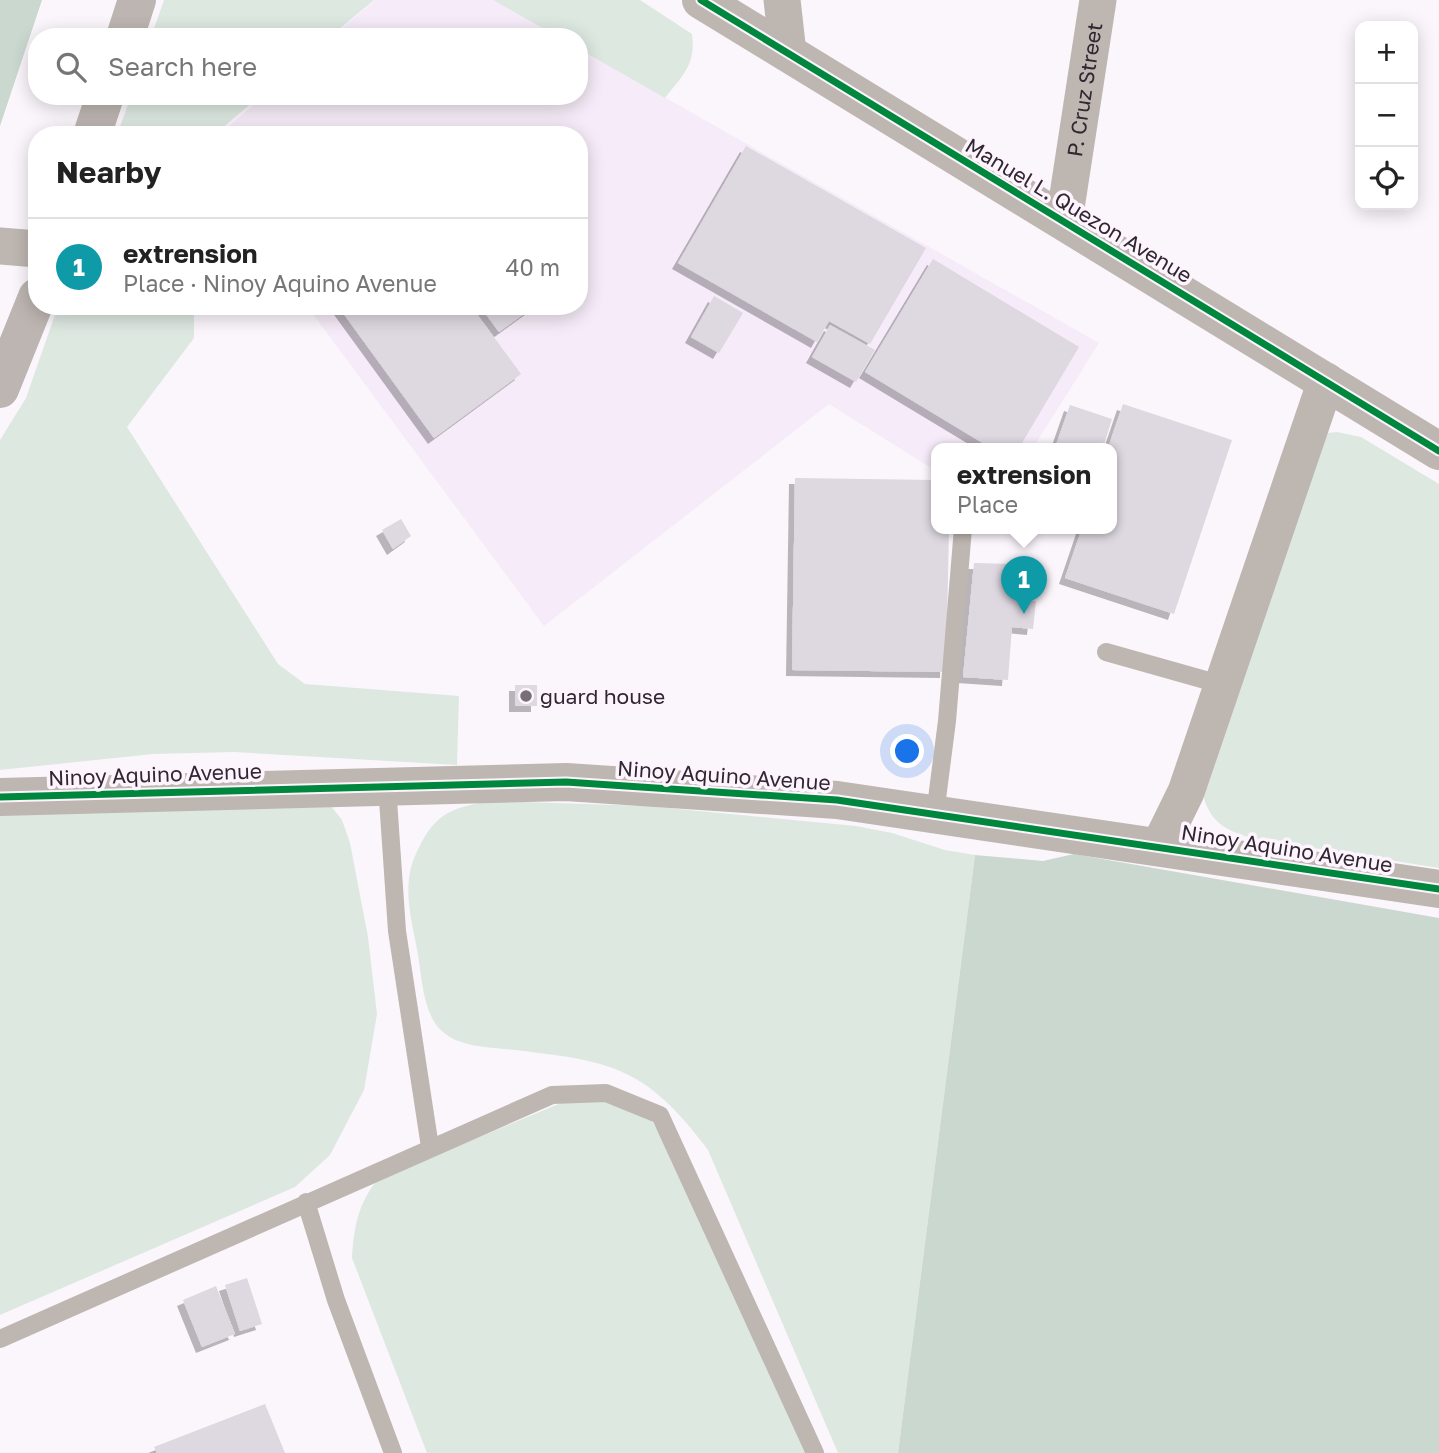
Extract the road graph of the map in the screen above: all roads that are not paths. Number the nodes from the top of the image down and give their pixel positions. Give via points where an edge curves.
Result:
1 (137, 0) edge
2 (701, 0) edge
3 (782, 0) edge
4 (1098, 0) edge
5 (128, 28) edge
6 (788, 53) junction
7 (102, 105) edge
8 (95, 126) edge
9 (1064, 221) junction
10 (0, 246) edge
11 (28, 248) edge
12 (30, 315) edge
13 (1326, 382) junction
14 (0, 389) edge
15 (1439, 451) edge
16 (963, 534) edge
17 (1106, 652) dead end
18 (1223, 685) junction
19 (387, 785) junction
20 (0, 797) edge
21 (935, 814) junction
22 (1159, 847) junction
23 (1439, 889) edge
24 (430, 1147) junction
25 (306, 1202) junction
26 (0, 1339) edge
27 (393, 1453) edge
28 (815, 1453) edge

1 - 5 main road
2 - 6 street, Manuel L. Quezon Avenue
3 - 6 street
4 - 9 street, P. Cruz Street
6 - 9 street, Manuel L. Quezon Avenue
7 - 8 main road
9 - 13 street, Manuel L. Quezon Avenue
10 - 11 street
12 - 14 main road
13 - 15 street, Manuel L. Quezon Avenue
13 - 18 street
16 - 21 lane
17 - 18 lane
18 - 22 street via 1186,792
19 - 20 street, Ninoy Aquino Avenue
19 - 21 street, Ninoy Aquino Avenue via 566,782 837,800
19 - 24 lane via 397,931
21 - 22 street, Ninoy Aquino Avenue
22 - 23 street, Ninoy Aquino Avenue
24 - 25 lane
24 - 28 lane via 552,1095 606,1093 660,1115
25 - 26 lane
25 - 27 lane via 336,1300

